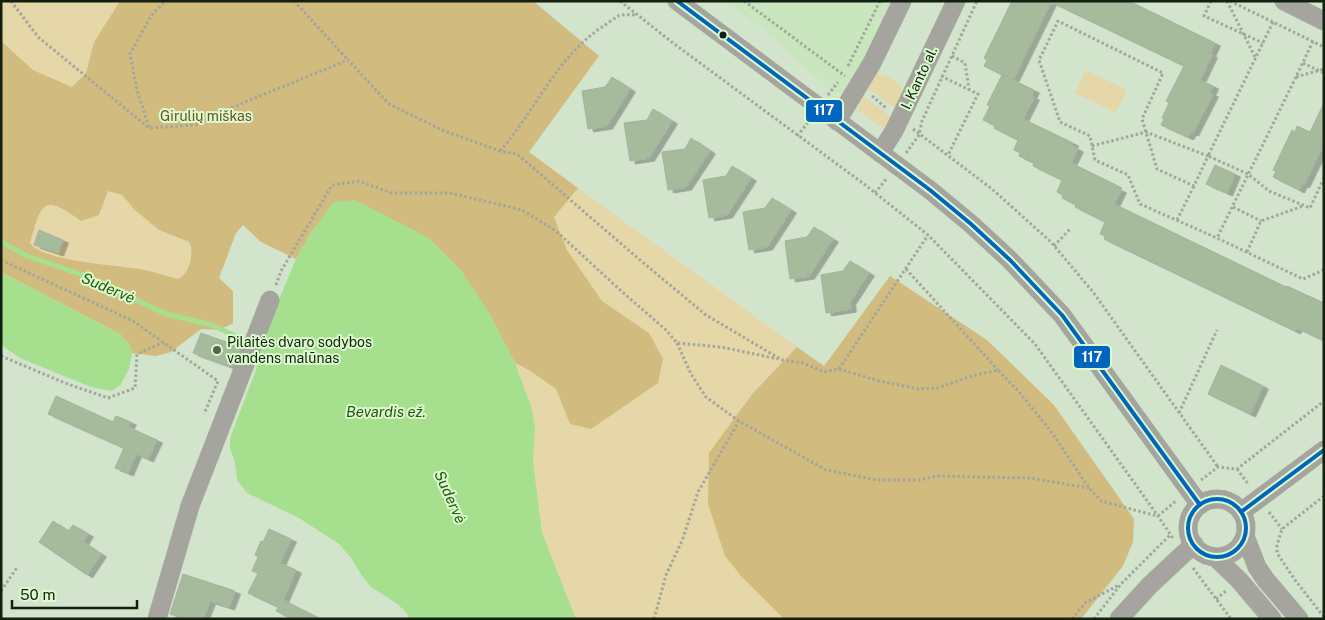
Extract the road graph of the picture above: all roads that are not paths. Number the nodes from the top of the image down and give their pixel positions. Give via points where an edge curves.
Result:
1 (677, 1) edge
2 (902, 1) edge
3 (956, 1) edge
4 (1284, 1) edge
5 (1324, 21) edge
6 (837, 121) junction
7 (880, 153) junction
8 (270, 300) dead end
9 (1324, 450) edge
10 (1200, 505) junction
11 (1241, 512) junction
12 (1245, 536) junction
13 (1194, 544) junction
14 (1215, 557) junction
15 (157, 619) edge
16 (1119, 619) edge
17 (1272, 619) edge
18 (1299, 619) edge

1 - 6 street
2 - 6 street
3 - 7 street, I. Kanto al. via 894,132
4 - 5 street
6 - 7 street
7 - 10 street via 971,224 1062,316
8 - 15 street via 190,506
9 - 11 street
10 - 11 street via 1218,499 1235,505
10 - 13 street via 1190,519 1190,536
11 - 12 street via 1245,519
12 - 14 street via 1237,549
12 - 18 street via 1257,567
13 - 14 street via 1200,551
13 - 16 street
14 - 17 street via 1240,580

